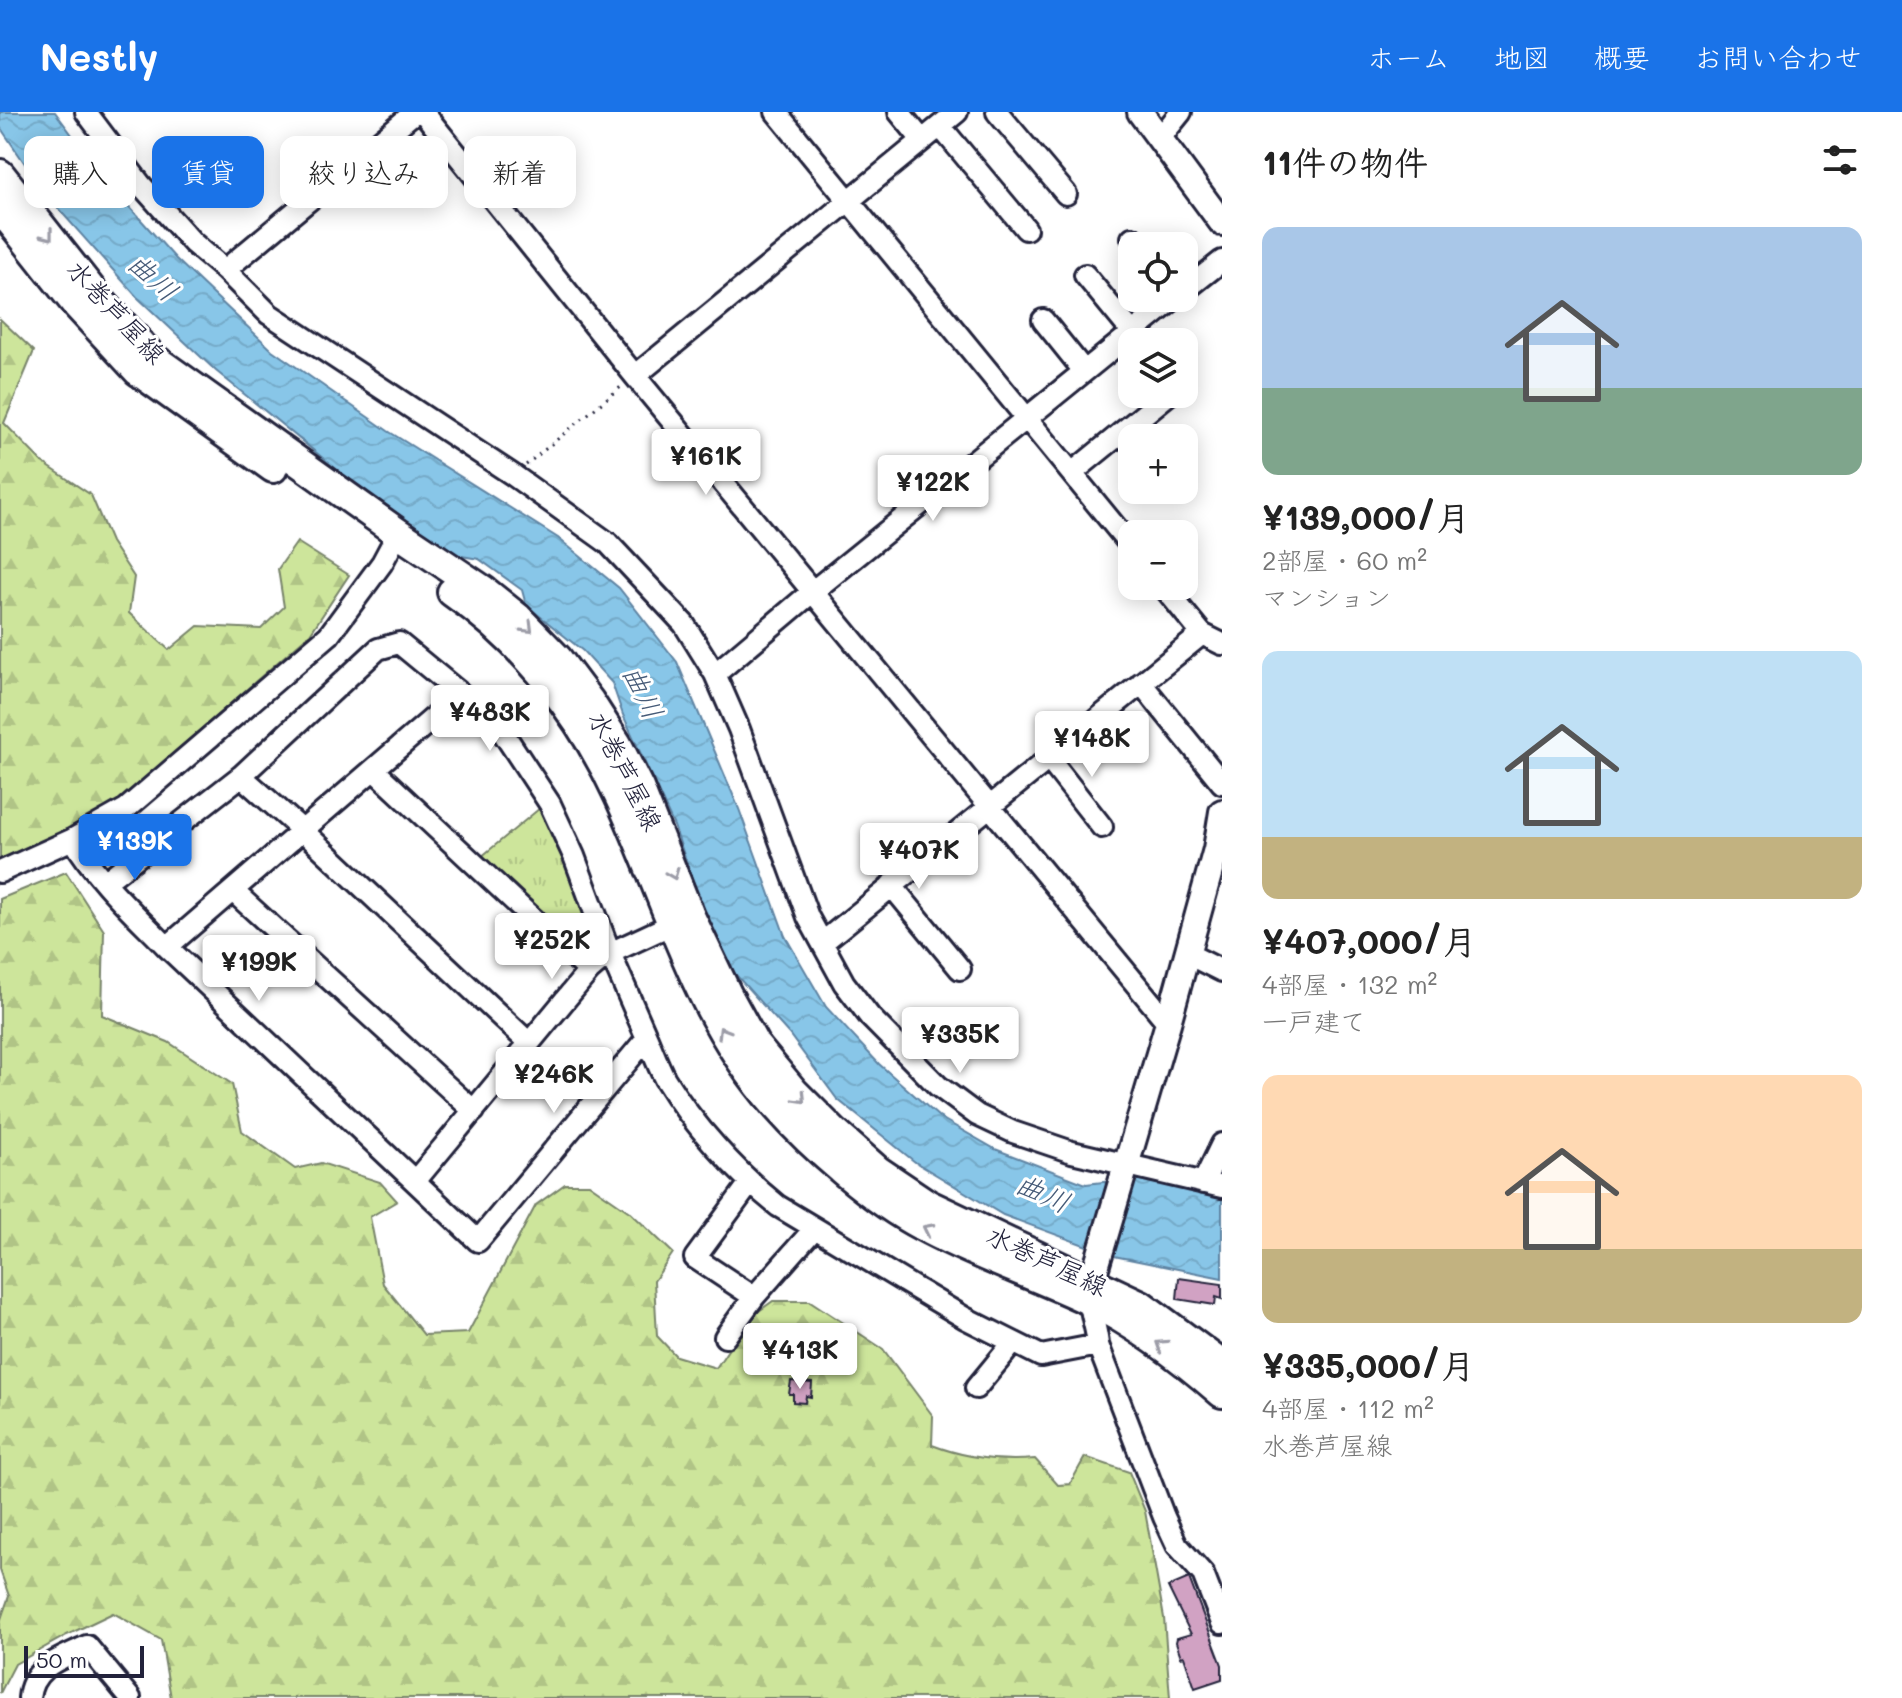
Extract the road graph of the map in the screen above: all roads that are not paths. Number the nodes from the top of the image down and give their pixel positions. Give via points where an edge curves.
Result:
1 (86, 112) edge
2 (415, 112) edge
3 (423, 112) edge
4 (776, 112) edge
5 (899, 112) edge
6 (957, 112) edge
7 (997, 112) edge
8 (1140, 112) edge
9 (1181, 112) edge
10 (940, 126) junction
11 (1160, 138) junction
12 (922, 140) junction
13 (0, 174) edge
14 (1066, 194) dead end
15 (848, 200) junction
16 (0, 208) edge
17 (1222, 223) edge
18 (1026, 229) dead end
19 (1222, 261) edge
20 (225, 270) junction
21 (1085, 275) dead end
22 (1198, 280) edge
23 (1161, 312) edge
24 (1043, 320) dead end
25 (1129, 328) edge
26 (1145, 328) edge
27 (1118, 349) edge
28 (1084, 371) junction
29 (635, 376) junction
30 (1152, 408) edge
31 (1027, 419) junction
32 (1072, 473) junction
33 (1118, 530) edge
34 (394, 541) junction
35 (812, 592) junction
36 (1174, 600) edge
37 (1202, 634) junction
38 (1222, 644) edge
39 (715, 674) junction
40 (1141, 683) junction
41 (461, 694) junction
42 (1048, 758) junction
43 (374, 770) junction
44 (241, 776) junction
45 (1222, 783) edge
46 (989, 807) junction
47 (1222, 812) edge
48 (1102, 827) dead end
49 (303, 831) junction
50 (73, 839) junction
51 (0, 872) edge
52 (105, 882) junction
53 (891, 885) junction
54 (234, 892) junction
55 (680, 920) junction
56 (822, 943) junction
57 (167, 947) junction
58 (610, 953) junction
59 (1186, 953) junction
60 (960, 969) dead end
61 (589, 971) junction
62 (1222, 971) edge
63 (1168, 1023) junction
64 (647, 1038) junction
65 (529, 1043) junction
66 (474, 1111) junction
67 (1222, 1144) edge
68 (1125, 1169) junction
69 (416, 1180) junction
70 (750, 1183) junction
71 (1212, 1185) edge
72 (814, 1229) junction
73 (1093, 1281) junction
74 (754, 1297) junction
75 (725, 1337) dead end
76 (1013, 1343) junction
77 (1098, 1345) junction
78 (1222, 1365) edge
79 (976, 1388) dead end
80 (1222, 1393) edge
81 (1222, 1623) edge
82 (29, 1698) edge
83 (130, 1698) edge

1 - 20 street via 141,185
2 - 20 street
3 - 29 street
4 - 15 street
5 - 12 street
6 - 10 street
7 - 14 street
8 - 11 street
9 - 11 street
10 - 12 street
10 - 18 street
11 - 17 street
12 - 15 street
13 -> 34 main road, 水巻芦屋線 via 97,297 153,358
15 - 29 street
15 - 31 street
16 - 34 main road, 水巻芦屋線 via 75,303 138,371 196,415
19 - 22 street
20 - 39 street via 269,314 513,475 617,552 684,624
21 - 25 street
23 - 26 street
24 - 28 street
27 - 28 street
28 - 31 street
29 - 35 street
30 - 32 street
31 - 32 street
31 - 35 street
32 - 33 street
34 - 50 street via 329,635 126,809
34 - 55 main road, 水巻芦屋線 via 494,600 557,658 617,744 639,788
35 - 39 street
35 - 46 street
36 - 37 street
37 - 38 street
37 - 40 street
39 - 56 street
40 - 42 street
40 - 45 street
41 - 43 street
41 - 44 street via 399,643 378,649
41 - 58 street via 500,728 550,804
42 - 46 street
42 - 48 street
43 - 49 street
43 - 61 street
44 - 49 street
44 - 52 street
46 - 53 street
46 - 63 street
47 - 59 street
49 - 54 street
49 - 65 street
50 - 51 street
50 - 52 street
52 - 57 street
53 - 56 street
53 - 60 street
54 - 57 street
54 - 66 street
55 - 58 street
55 - 73 main road, 水巻芦屋線 via 755,1045 794,1092 877,1170 929,1205
56 - 68 street via 870,1017 938,1086 977,1115 1013,1132
57 - 69 street
58 - 61 street
58 - 64 street
59 - 62 street
59 - 63 street
61 - 65 street
63 - 68 street
64 - 69 street via 478,1241
64 - 70 street via 665,1078
65 - 66 street
66 - 69 street
67 - 71 street
68 - 71 street
68 - 73 street
70 - 72 street
70 - 74 street via 695,1258
72 - 74 street
72 - 76 street
73 - 77 street
73 - 78 main road, 水巻芦屋線 via 1141,1305
80 -> 73 main road, 水巻芦屋線
74 - 75 street
76 - 77 street via 1041,1356
76 - 79 street
77 - 81 street via 1164,1517 1177,1545 1203,1574
82 - 83 street via 30,1685 43,1667 87,1646

